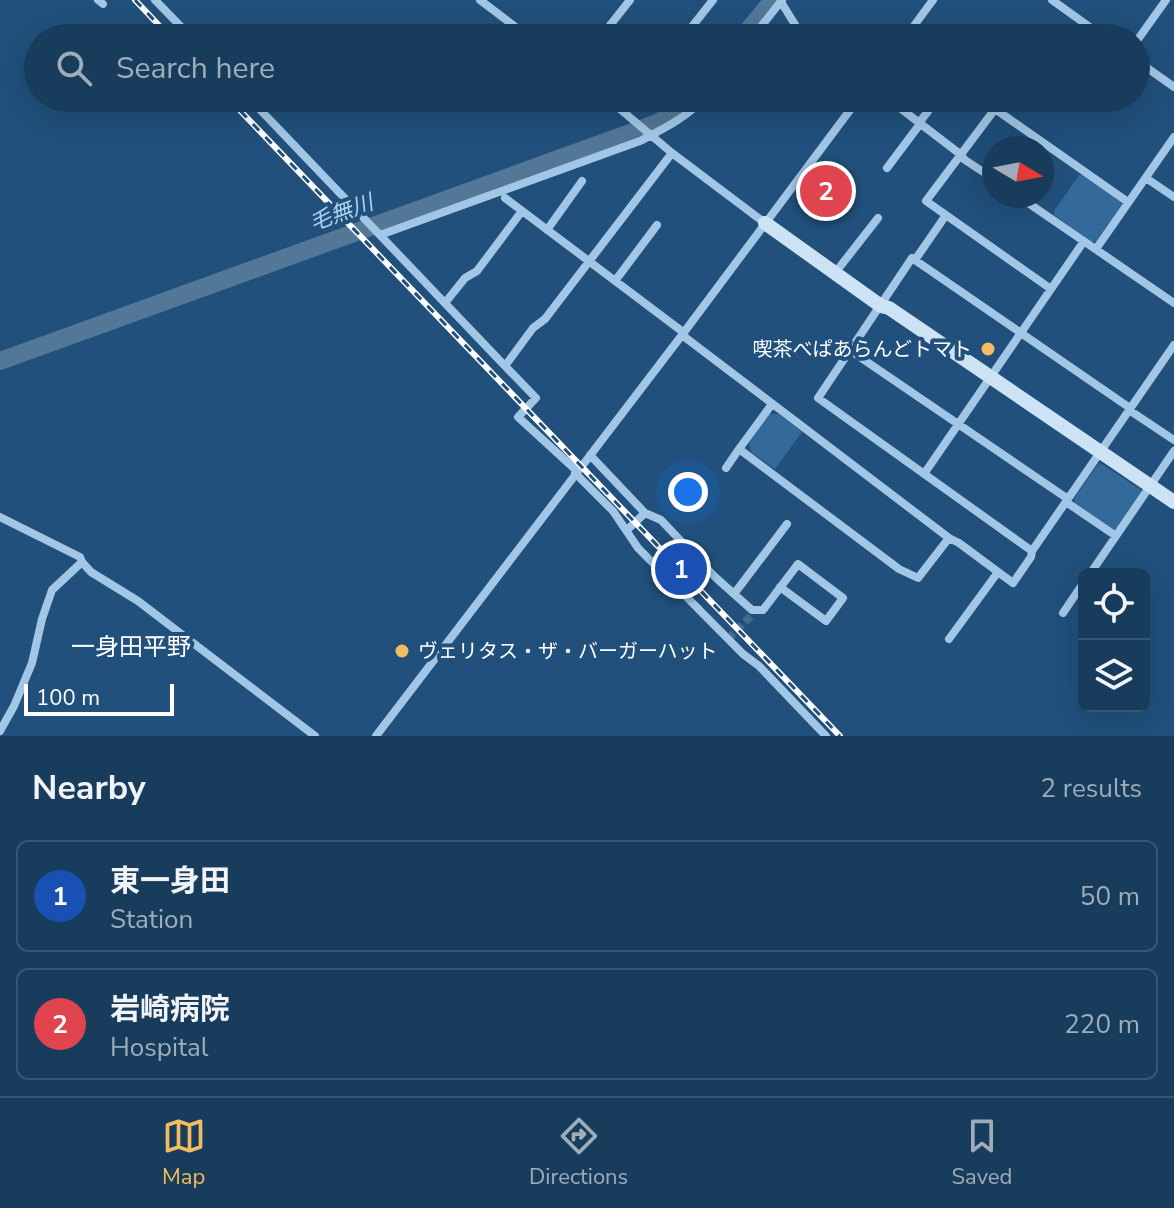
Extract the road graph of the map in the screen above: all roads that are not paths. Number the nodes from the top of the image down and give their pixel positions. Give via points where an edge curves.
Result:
1 (155, 0) edge
2 (480, 0) edge
3 (630, 0) edge
4 (713, 0) edge
5 (933, 0) edge
6 (1052, 0) edge
7 (1166, 0) edge
8 (782, 1) edge
9 (178, 24) edge
10 (512, 24) edge
11 (611, 24) edge
12 (694, 24) edge
13 (763, 24) edge
14 (792, 24) edge
15 (915, 24) edge
16 (1085, 24) edge
17 (1149, 24) edge
18 (1150, 70) edge
19 (1174, 87) edge
20 (263, 112) edge
21 (623, 112) edge
22 (687, 112) edge
23 (848, 112) edge
24 (905, 112) edge
25 (927, 112) edge
26 (993, 112) edge
27 (999, 112) edge
28 (919, 123) junction
29 (650, 135) junction
30 (1174, 137) edge
31 (672, 153) junction
32 (960, 154) junction
33 (887, 168) dead end
34 (982, 171) edge
35 (1146, 178) junction
36 (582, 181) dead end
37 (1174, 197) edge
38 (505, 198) dead end
39 (1128, 202) junction
40 (1036, 208) edge
41 (522, 211) junction
42 (946, 215) junction
43 (878, 218) dead end
44 (765, 223) junction
45 (657, 225) dead end
46 (547, 230) junction
47 (380, 235) junction
48 (1084, 241) junction
49 (1096, 249) junction
50 (915, 260) junction
51 (589, 261) junction
52 (835, 273) junction
53 (615, 281) junction
54 (1051, 289) junction
55 (445, 303) junction
56 (1174, 303) edge
57 (881, 306) junction
58 (1021, 333) junction
59 (682, 334) junction
60 (1174, 345) edge
61 (851, 351) junction
62 (505, 366) junction
63 (991, 377) junction
64 (772, 404) junction
65 (1129, 409) junction
66 (958, 424) junction
67 (1174, 440) edge
68 (739, 449) junction
69 (1174, 451) edge
70 (1100, 452) junction
71 (590, 455) junction
72 (726, 468) dead end
73 (576, 472) junction
74 (924, 474) junction
75 (1150, 486) junction
76 (1067, 501) junction
77 (1174, 502) edge
78 (645, 513) junction
79 (0, 517) edge
80 (787, 524) dead end
81 (627, 530) junction
82 (1116, 536) junction
83 (949, 538) junction
84 (1032, 551) junction
85 (82, 562) junction
86 (1094, 568) edge
87 (998, 572) junction
88 (780, 587) junction
89 (1078, 591) edge
90 (734, 594) junction
91 (1063, 613) dead end
92 (949, 639) dead end
93 (0, 731) edge
94 (315, 736) edge
95 (376, 736) edge
96 (826, 736) edge

1 - 9 street
2 - 10 street
3 - 11 street
4 - 12 street
5 - 15 street
6 - 16 street
7 - 17 street
8 - 13 street
8 - 14 street
18 - 19 street
20 - 47 street
21 - 29 street
22 - 29 street
23 - 44 street
24 - 28 street
25 - 28 street
26 - 32 street
27 - 39 street
28 - 32 street
28 - 33 street
29 - 31 street
29 - 47 street
30 - 35 street
31 - 44 street
31 - 51 street
32 - 34 street
32 - 42 street via 926,201
35 - 37 street
35 - 39 street
36 - 46 street
38 - 41 street
39 - 49 street
40 - 48 street
41 - 46 street
41 - 55 street via 477,271
42 - 50 street
42 - 54 street
43 - 52 street
44 - 52 street
44 - 59 street
45 - 53 street
46 - 51 street
47 - 55 street
48 - 49 street
48 - 54 street
49 - 56 street
50 - 57 street
50 - 58 street
51 - 53 street
51 - 62 street
52 - 57 street
53 - 59 street
54 - 58 street
55 - 62 street
57 - 61 street
57 - 63 street
58 - 63 street
58 - 65 street
59 - 64 street
59 - 71 street
60 - 65 street
61 - 66 street
61 - 74 street via 818,398
62 - 73 street via 536,398 518,417
63 - 66 street
63 - 70 street
64 - 68 street
64 - 83 street
65 - 67 street
65 - 70 street
66 - 74 street
66 - 76 street
68 - 72 street
68 - 83 street via 918,578
69 - 75 street
70 - 75 street
70 - 76 street
71 - 73 street
71 - 78 street
73 - 81 street
73 - 95 street
74 - 84 street
75 - 77 street
75 - 82 street
76 - 82 street
76 - 84 street
78 - 81 street
78 - 90 street via 661,520
79 - 85 street
80 - 90 street
81 - 96 street via 638,548
82 - 86 street
83 - 87 street
84 - 87 street via 1013,583
85 - 93 street via 52,590 32,663
85 - 94 street
87 - 92 street
88 - 88 street via 798,564 843,598 826,621
88 - 90 street via 763,610 752,613
89 - 91 street

